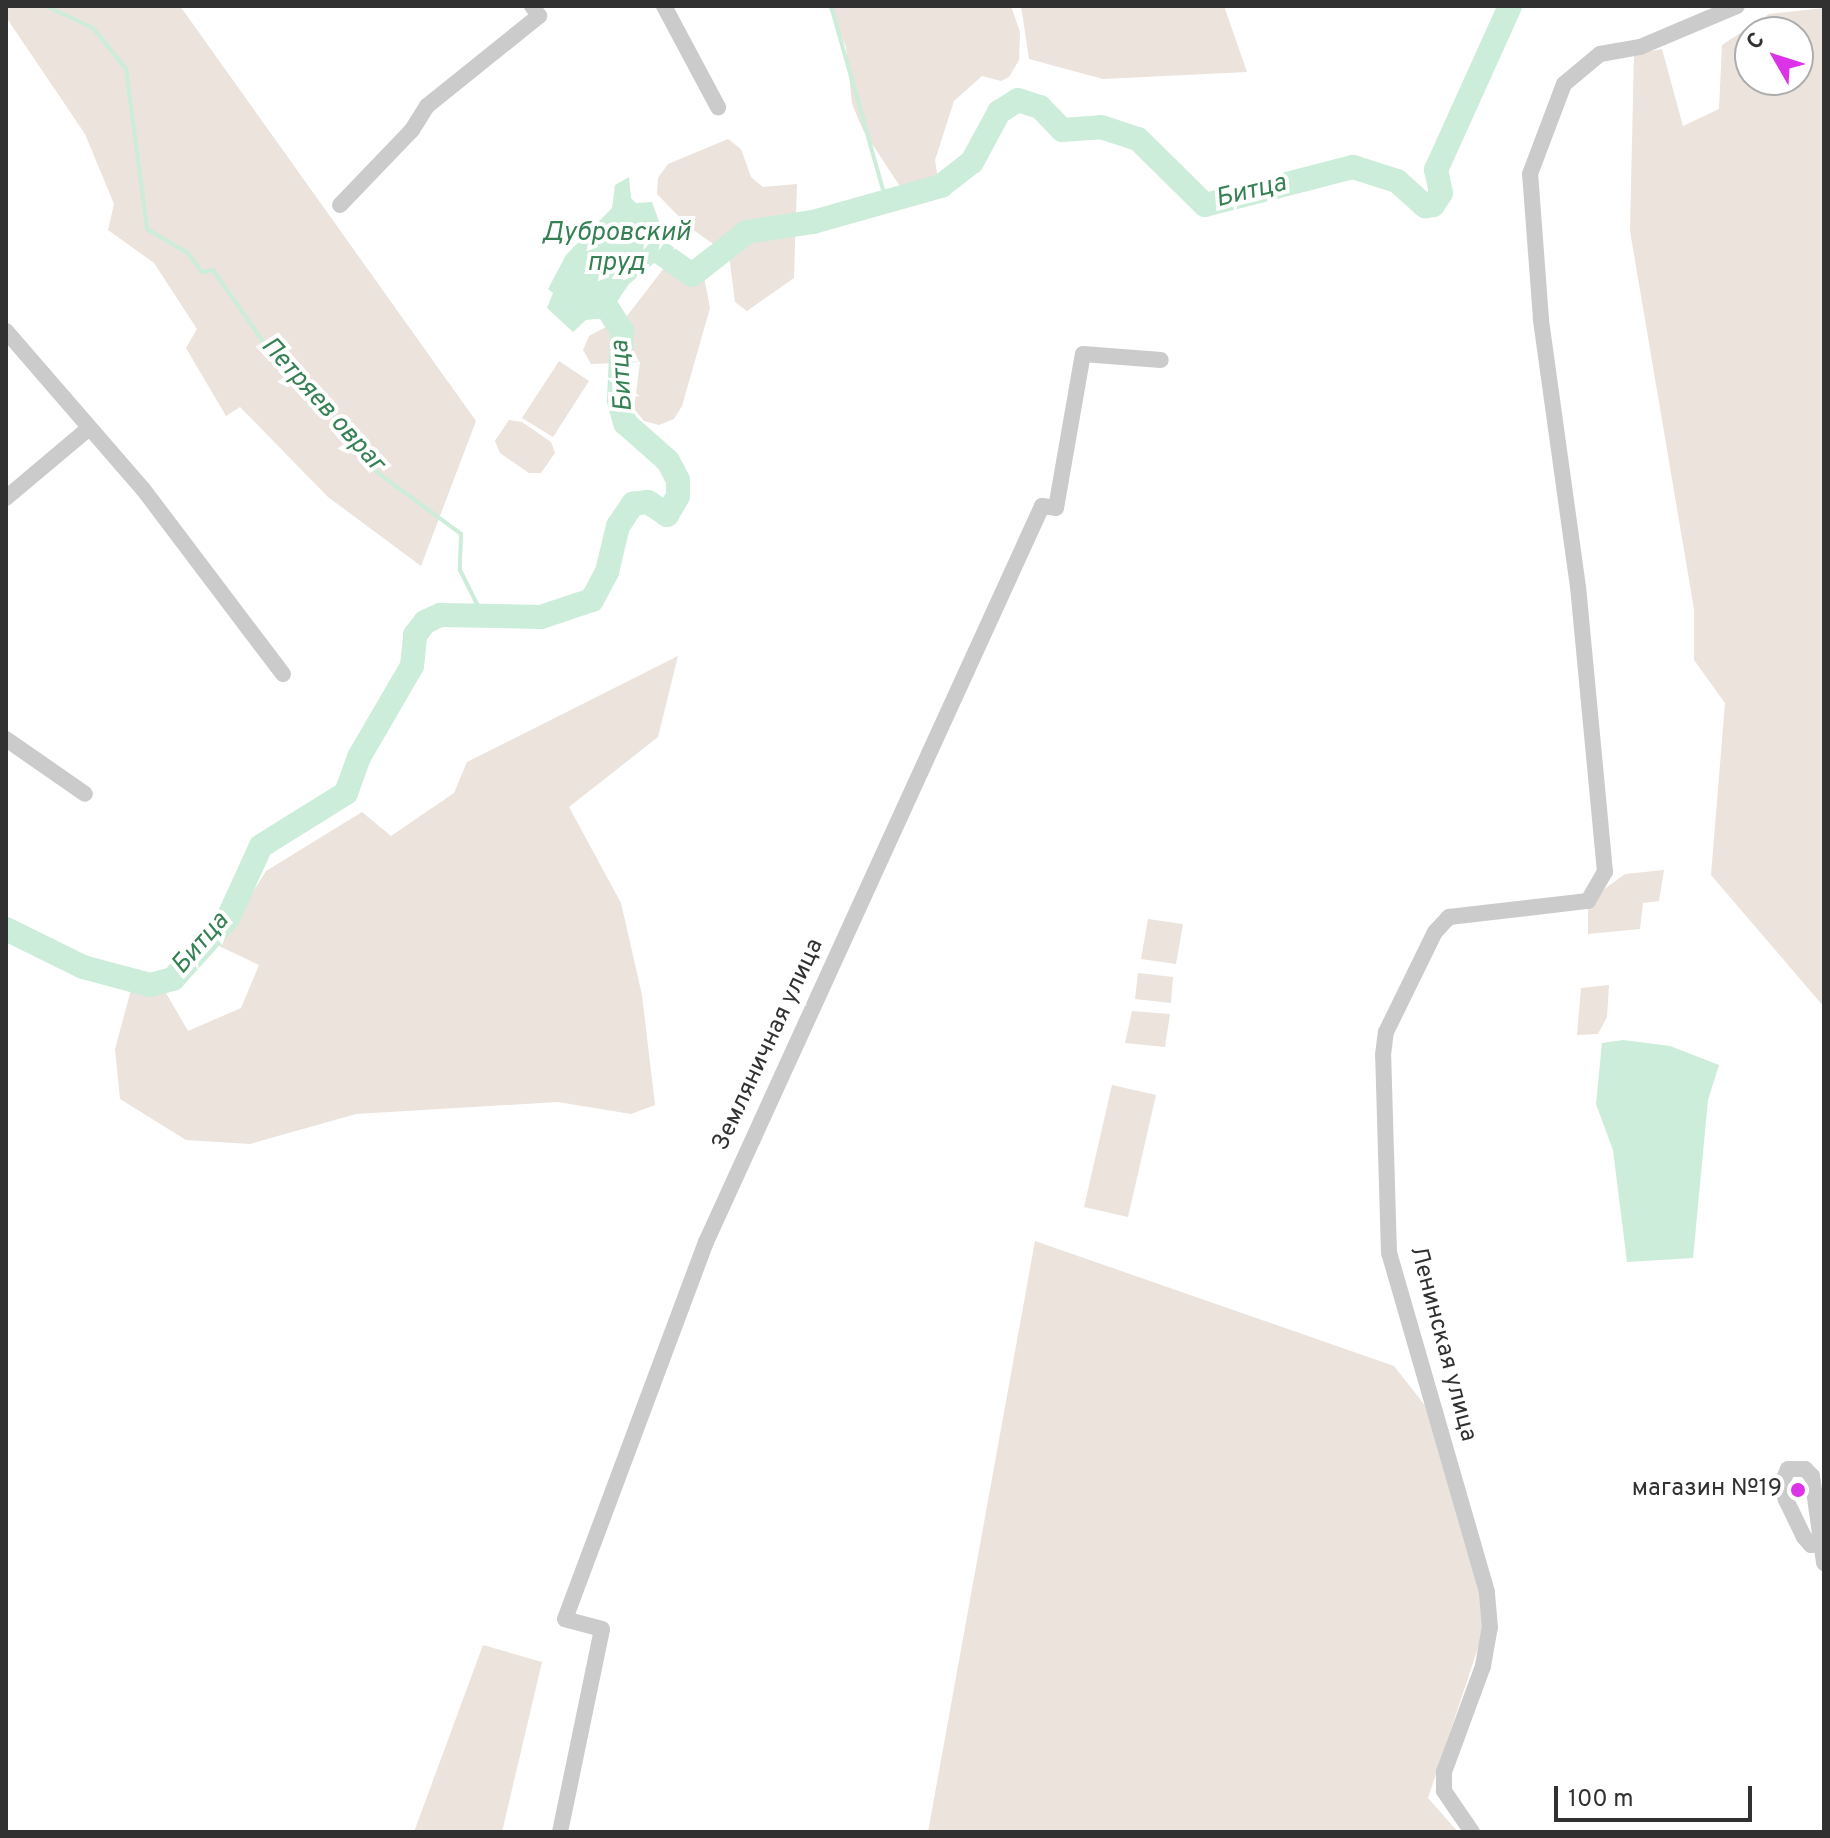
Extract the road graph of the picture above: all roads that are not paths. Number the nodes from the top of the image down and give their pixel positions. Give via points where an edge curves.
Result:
1 (532, 6) edge
2 (664, 6) edge
3 (1737, 6) edge
4 (718, 107) dead end
5 (340, 205) dead end
6 (6, 331) edge
7 (1161, 360) dead end
8 (88, 429) junction
9 (6, 498) edge
10 (283, 674) dead end
11 (6, 739) edge
12 (85, 794) dead end
13 (1819, 1544) dead end
14 (1824, 1563) edge
15 (560, 1832) edge
16 (1472, 1832) edge

1 - 5 street via 539,16 427,106 412,130
2 - 4 street
3 - 16 street, Ленинская улица via 1640,47 1600,54 1564,84 1530,174 1541,319 1578,587 1605,872 1588,901 1449,917 1435,932 1386,1032 1382,1130 1395,1282 1487,1592 1490,1628 1483,1666 1454,1742 1444,1791
6 - 8 street
7 - 15 street, Земляничная улица via 1083,354 1056,508 1042,506 706,1242 565,1619 602,1629
8 - 9 street
8 - 10 street via 143,489
11 - 12 street
13 - 14 street

